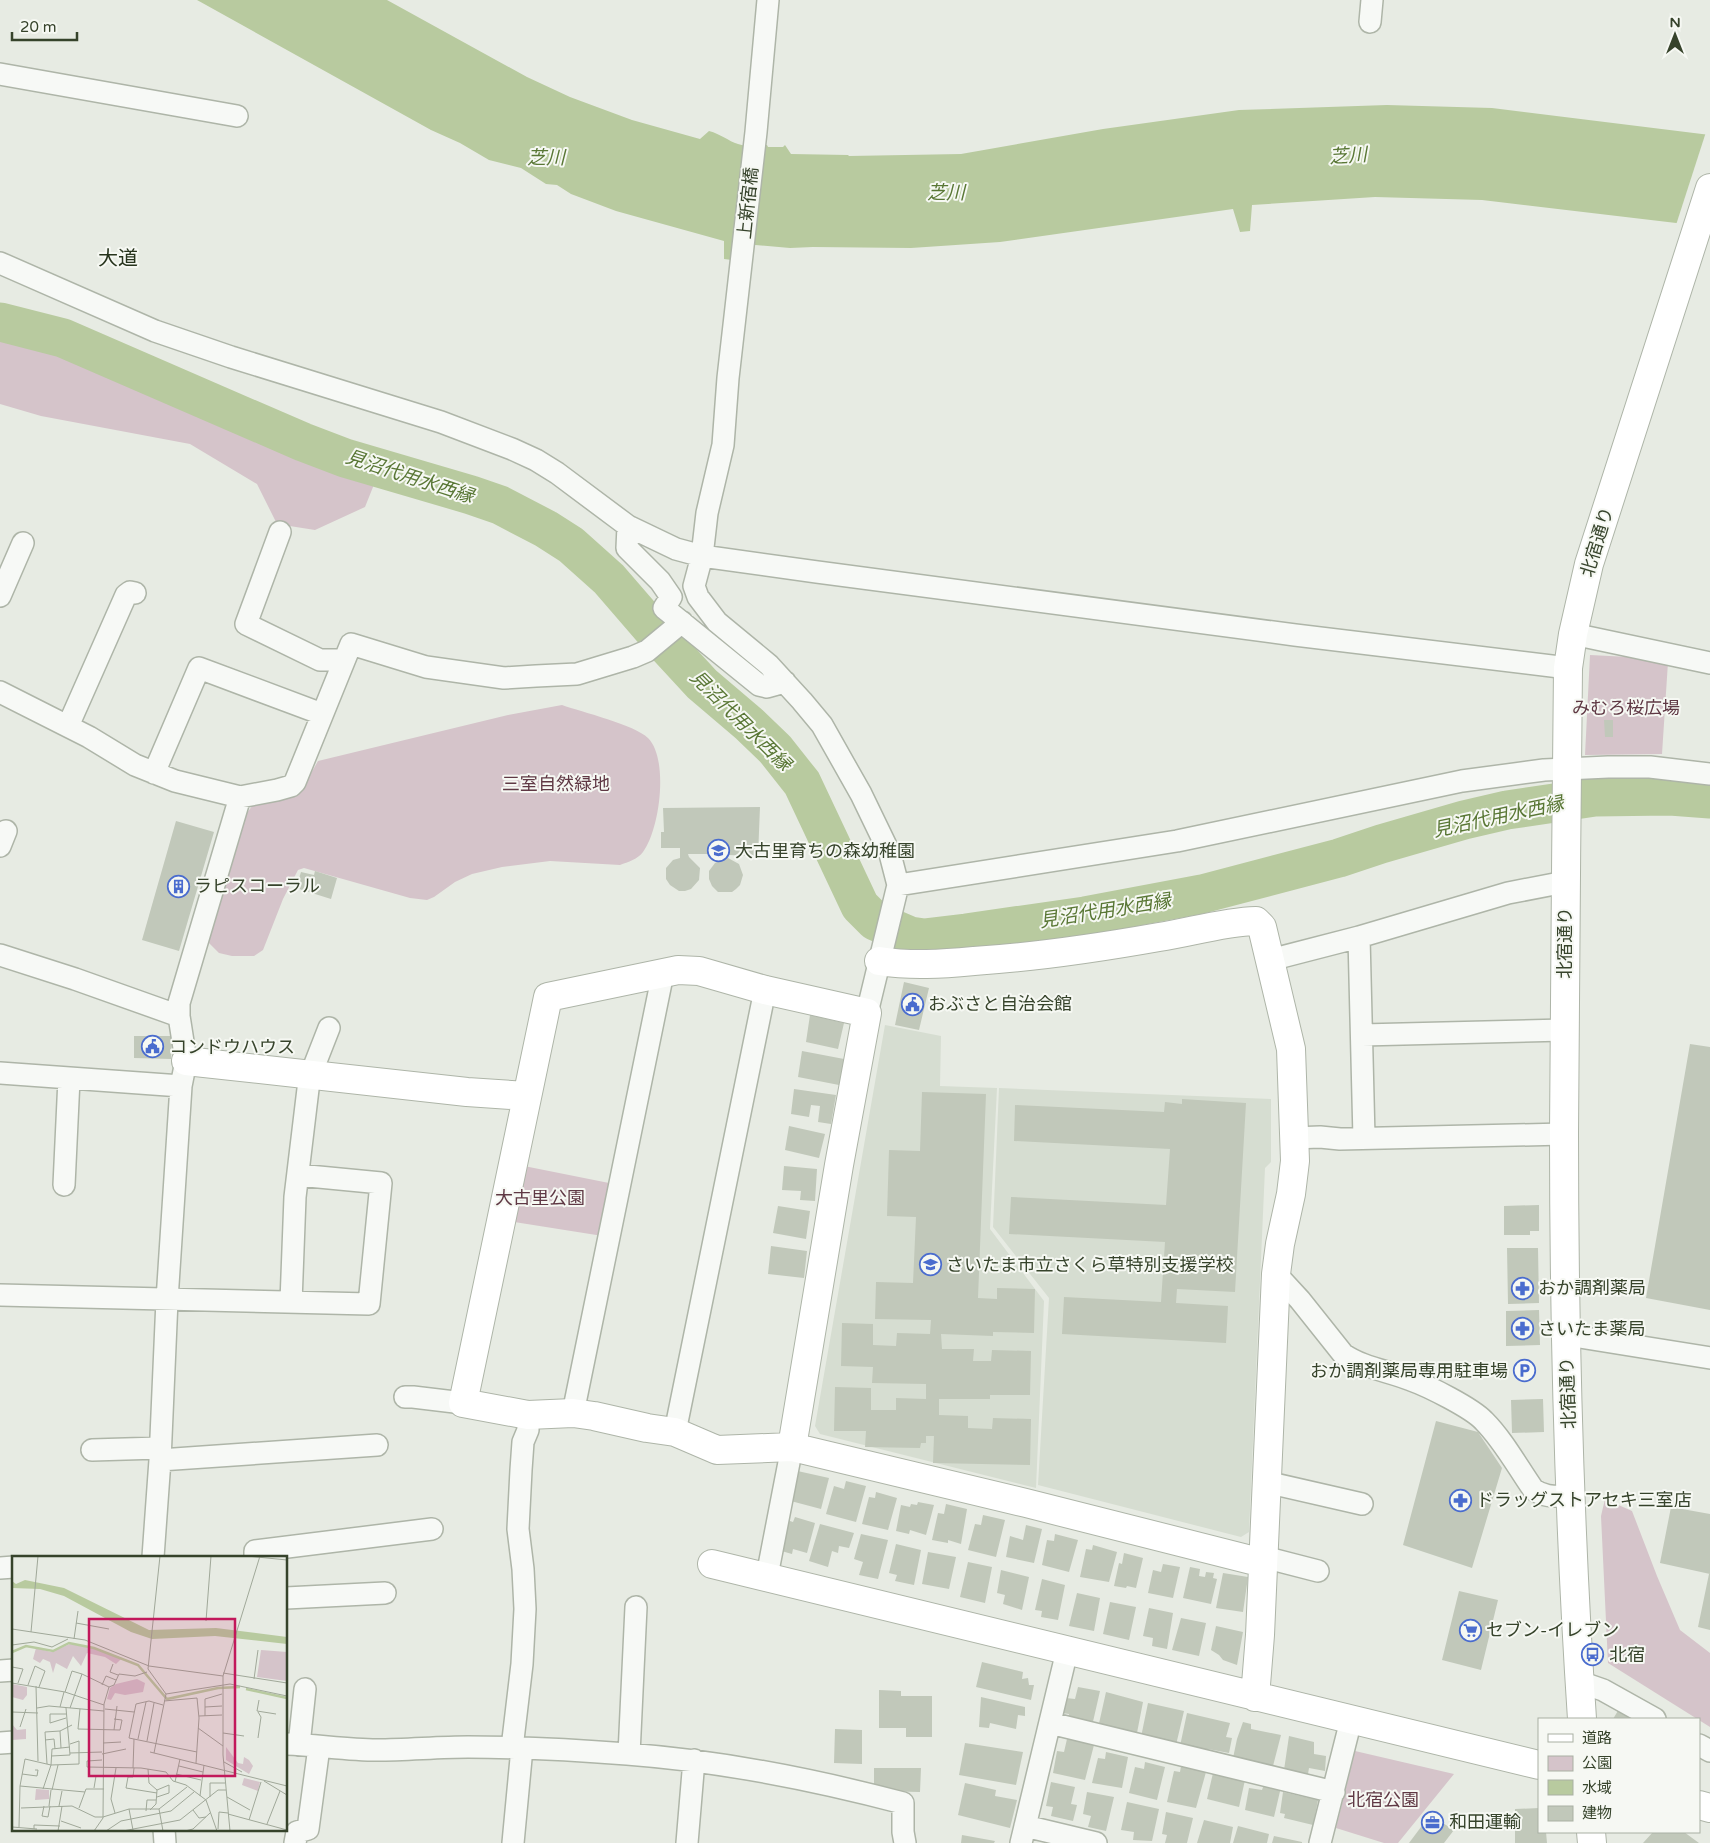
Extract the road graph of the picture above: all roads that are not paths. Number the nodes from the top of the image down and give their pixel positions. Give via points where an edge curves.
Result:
1 (768, 0) edge
2 (1372, 0) edge
3 (1370, 22) dead end
4 (0, 74) edge
5 (236, 116) dead end
6 (1710, 188) edge
7 (0, 263) edge
8 (628, 526) junction
9 (280, 532) dead end
10 (23, 543) dead end
11 (702, 556) junction
12 (135, 594) dead end
13 (0, 596) edge
14 (682, 622) junction
15 (1573, 634) junction
16 (344, 660) junction
17 (1710, 663) edge
18 (1568, 668) junction
19 (785, 682) junction
20 (0, 692) edge
21 (322, 714) junction
22 (68, 726) junction
23 (154, 773) junction
24 (1710, 774) edge
25 (1567, 775) junction
26 (240, 798) junction
27 (1565, 882) junction
28 (896, 895) junction
29 (1359, 937) junction
30 (881, 954) junction
31 (0, 955) edge
32 (1270, 960) junction
33 (663, 973) junction
34 (765, 990) junction
35 (867, 1013) junction
36 (179, 1016) junction
37 (329, 1028) dead end
38 (1564, 1030) junction
39 (1362, 1035) junction
40 (0, 1073) edge
41 (183, 1074) junction
42 (311, 1074) junction
43 (69, 1079) junction
44 (527, 1096) junction
45 (1564, 1134) junction
46 (1293, 1138) junction
47 (1364, 1138) junction
48 (298, 1175) junction
49 (64, 1185) dead end
50 (1276, 1274) junction
51 (0, 1295) edge
52 (167, 1300) junction
53 (291, 1302) junction
54 (1566, 1335) junction
55 (1710, 1358) edge
56 (406, 1397) dead end
57 (463, 1403) junction
58 (573, 1413) junction
59 (528, 1415) junction
60 (675, 1432) junction
61 (377, 1444) dead end
62 (792, 1447) junction
63 (92, 1450) dead end
64 (160, 1454) junction
65 (1266, 1482) junction
66 (1572, 1496) junction
67 (1362, 1504) dead end
68 (432, 1529) dead end
69 (153, 1556) edge
70 (255, 1556) edge
71 (1263, 1560) junction
72 (712, 1564) dead end
73 (1318, 1571) dead end
74 (767, 1576) junction
75 (385, 1593) dead end
76 (288, 1598) edge
77 (636, 1607) dead end
78 (1067, 1651) junction
79 (1580, 1682) junction
80 (305, 1689) dead end
81 (1255, 1697) junction
82 (1582, 1718) edge
83 (1653, 1718) edge
84 (1351, 1720) junction
85 (1050, 1723) junction
86 (301, 1745) edge
87 (517, 1748) junction
88 (628, 1754) junction
89 (694, 1760) junction
90 (1538, 1765) edge
91 (1334, 1792) junction
92 (164, 1830) edge
93 (1023, 1834) edge
94 (165, 1843) edge
95 (295, 1843) edge
96 (513, 1843) edge
97 (687, 1843) edge
98 (905, 1843) edge
99 (1096, 1843) edge
100 (1320, 1843) edge

1 - 11 street, 上新宿橋 via 723,445 709,504
2 - 3 street
4 - 5 street
6 - 15 street, 北宿通り via 1589,564
7 - 8 street via 164,334 441,422 512,449 557,473
8 - 11 street via 676,549
8 - 14 street via 627,548 660,581 671,597 664,608
9 - 16 street via 246,624 320,660
10 - 13 street
11 - 18 street
11 - 19 street, 上新宿橋 via 694,586 702,602 717,622
12 - 22 street via 130,592 126,595
14 - 16 street via 648,651 577,674 504,678 426,667 351,644
14 - 19 street via 759,685 767,687
15 - 17 street
15 - 18 street, 北宿通り
16 - 21 street
18 - 25 street, 北宿通り
19 - 28 street, 上新宿橋 via 822,725 862,794 890,854
20 - 22 street
21 - 23 street via 199,668
21 - 26 street via 295,782 291,786
22 - 23 street
23 - 26 street
24 - 25 street via 1650,767
25 - 27 street, 北宿通り
25 - 28 street via 1544,770 1462,781 1177,841
26 - 36 street via 179,1003
27 - 29 street via 1508,893
27 - 38 street, 北宿通り
28 - 30 street
29 - 32 street
29 - 39 street
30 - 32 street via 901,964 1004,959 1256,921 1262,927
30 - 35 street
31 - 36 street
32 - 46 street via 1291,1049
33 - 34 street via 699,971
33 - 44 street via 548,997
33 - 58 street
34 - 35 street
34 - 60 street
35 - 62 street
36 - 41 street
37 - 42 street
38 - 39 street
38 - 45 street, 北宿通り
39 - 47 street
40 - 43 street
41 - 42 street
41 - 43 street
41 - 52 street
42 - 44 street
42 - 48 street
43 - 49 street
44 - 57 street
45 - 47 street
45 - 54 street, 北宿通り
46 - 47 street
46 - 50 street via 1293,1178
48 - 53 street
48 - 53 street via 381,1183 369,1304
50 - 65 street
50 - 66 street via 1344,1354 1352,1360 1411,1379 1468,1409 1483,1420 1533,1489 1549,1496
51 - 52 street
52 - 53 street
52 - 64 street
54 - 55 street
54 - 66 street, 北宿通り
56 - 57 street
57 - 59 street
58 - 59 street
58 - 60 street
59 - 87 street via 528,1430 523,1442 518,1529 524,1618
60 - 62 street via 717,1450
61 - 64 street
62 - 71 street
62 - 74 street
63 - 64 street
64 - 69 street
65 - 67 street
65 - 71 street
66 - 79 street, 北宿通り
68 - 70 street via 255,1551
71 - 73 street
71 - 81 street
72 - 74 street
74 - 78 street
75 - 76 street
77 - 88 street
78 - 81 street
78 - 85 street
79 - 82 street, 北宿通り
79 - 83 street via 1603,1690
80 - 86 street
81 - 84 street
84 - 90 street
84 - 91 street
85 - 91 street
85 - 93 street
86 - 87 street via 380,1750
86 - 95 street via 308,1829 297,1832
87 - 88 street
87 - 96 street
88 - 89 street
89 - 97 street
89 - 98 street via 838,1787 902,1803
91 - 100 street
92 - 94 street
93 - 99 street

